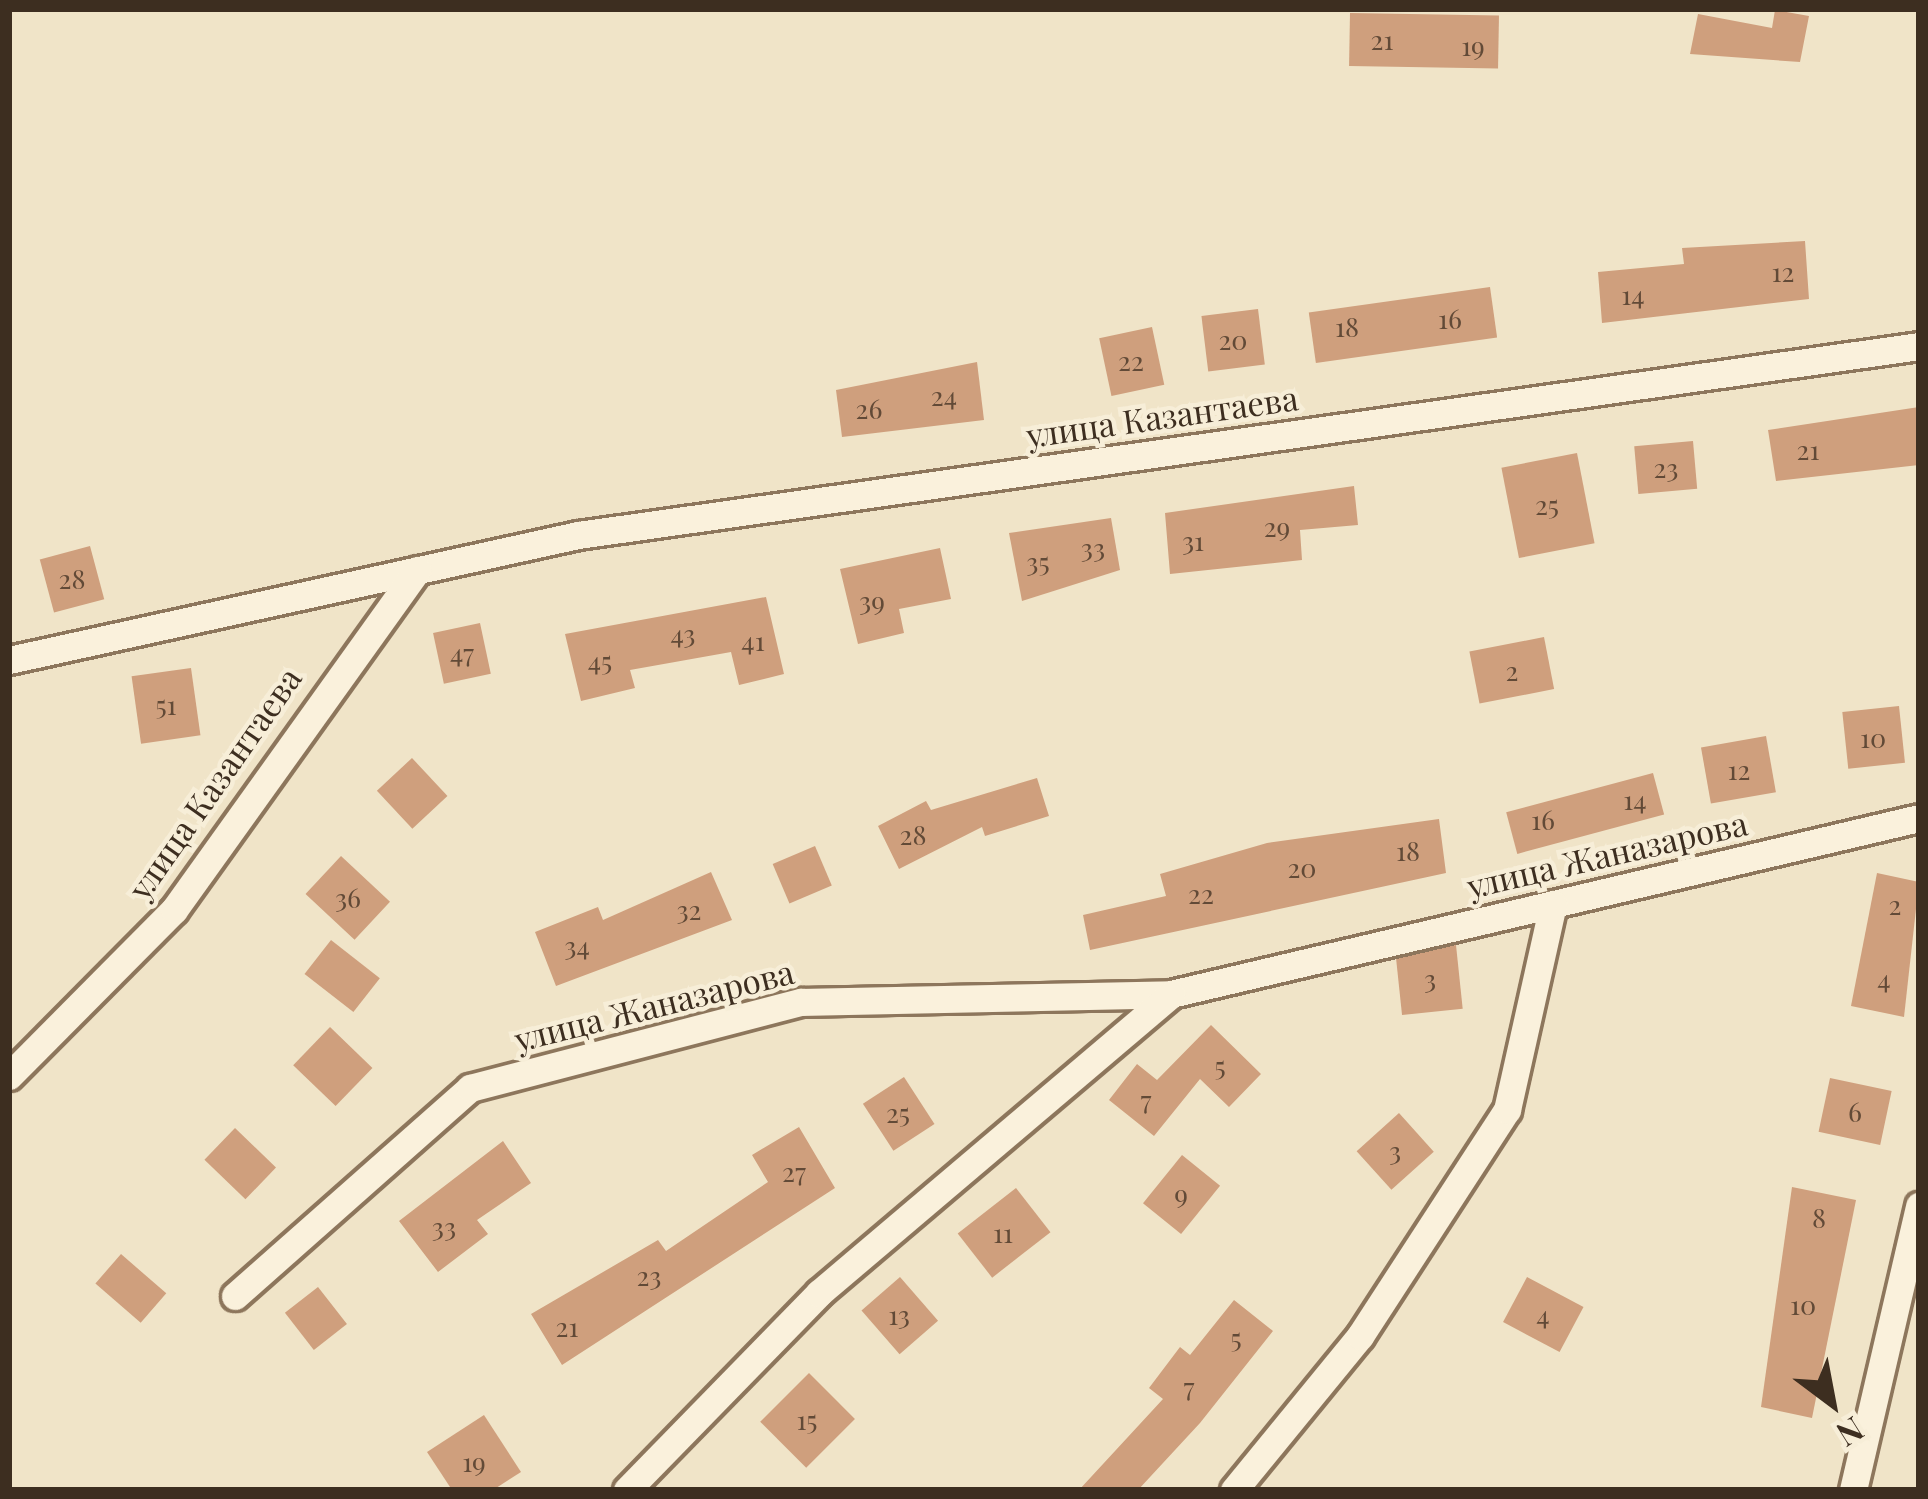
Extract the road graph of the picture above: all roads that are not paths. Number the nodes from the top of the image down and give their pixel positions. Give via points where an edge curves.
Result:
1 (1919, 346) edge
2 (417, 570) junction
3 (9, 660) edge
4 (1919, 818) edge
5 (1553, 904) junction
6 (1171, 994) junction
7 (9, 1076) edge
8 (1919, 1206) edge
9 (235, 1296) dead end
10 (627, 1490) edge
11 (1234, 1490) edge
12 (1853, 1490) edge

1 - 2 street, улица Казантаева via 578,535
2 - 3 street, улица Казантаева
2 - 7 street, улица Казантаева via 174,910
4 - 5 street, улица Жаназарова
5 - 6 street, улица Жаназарова
5 - 11 street via 1507,1110 1360,1336
6 - 9 street, улица Жаназарова via 801,1002 470,1088
6 - 10 street, улица Жаназарова via 819,1293
8 - 12 street

